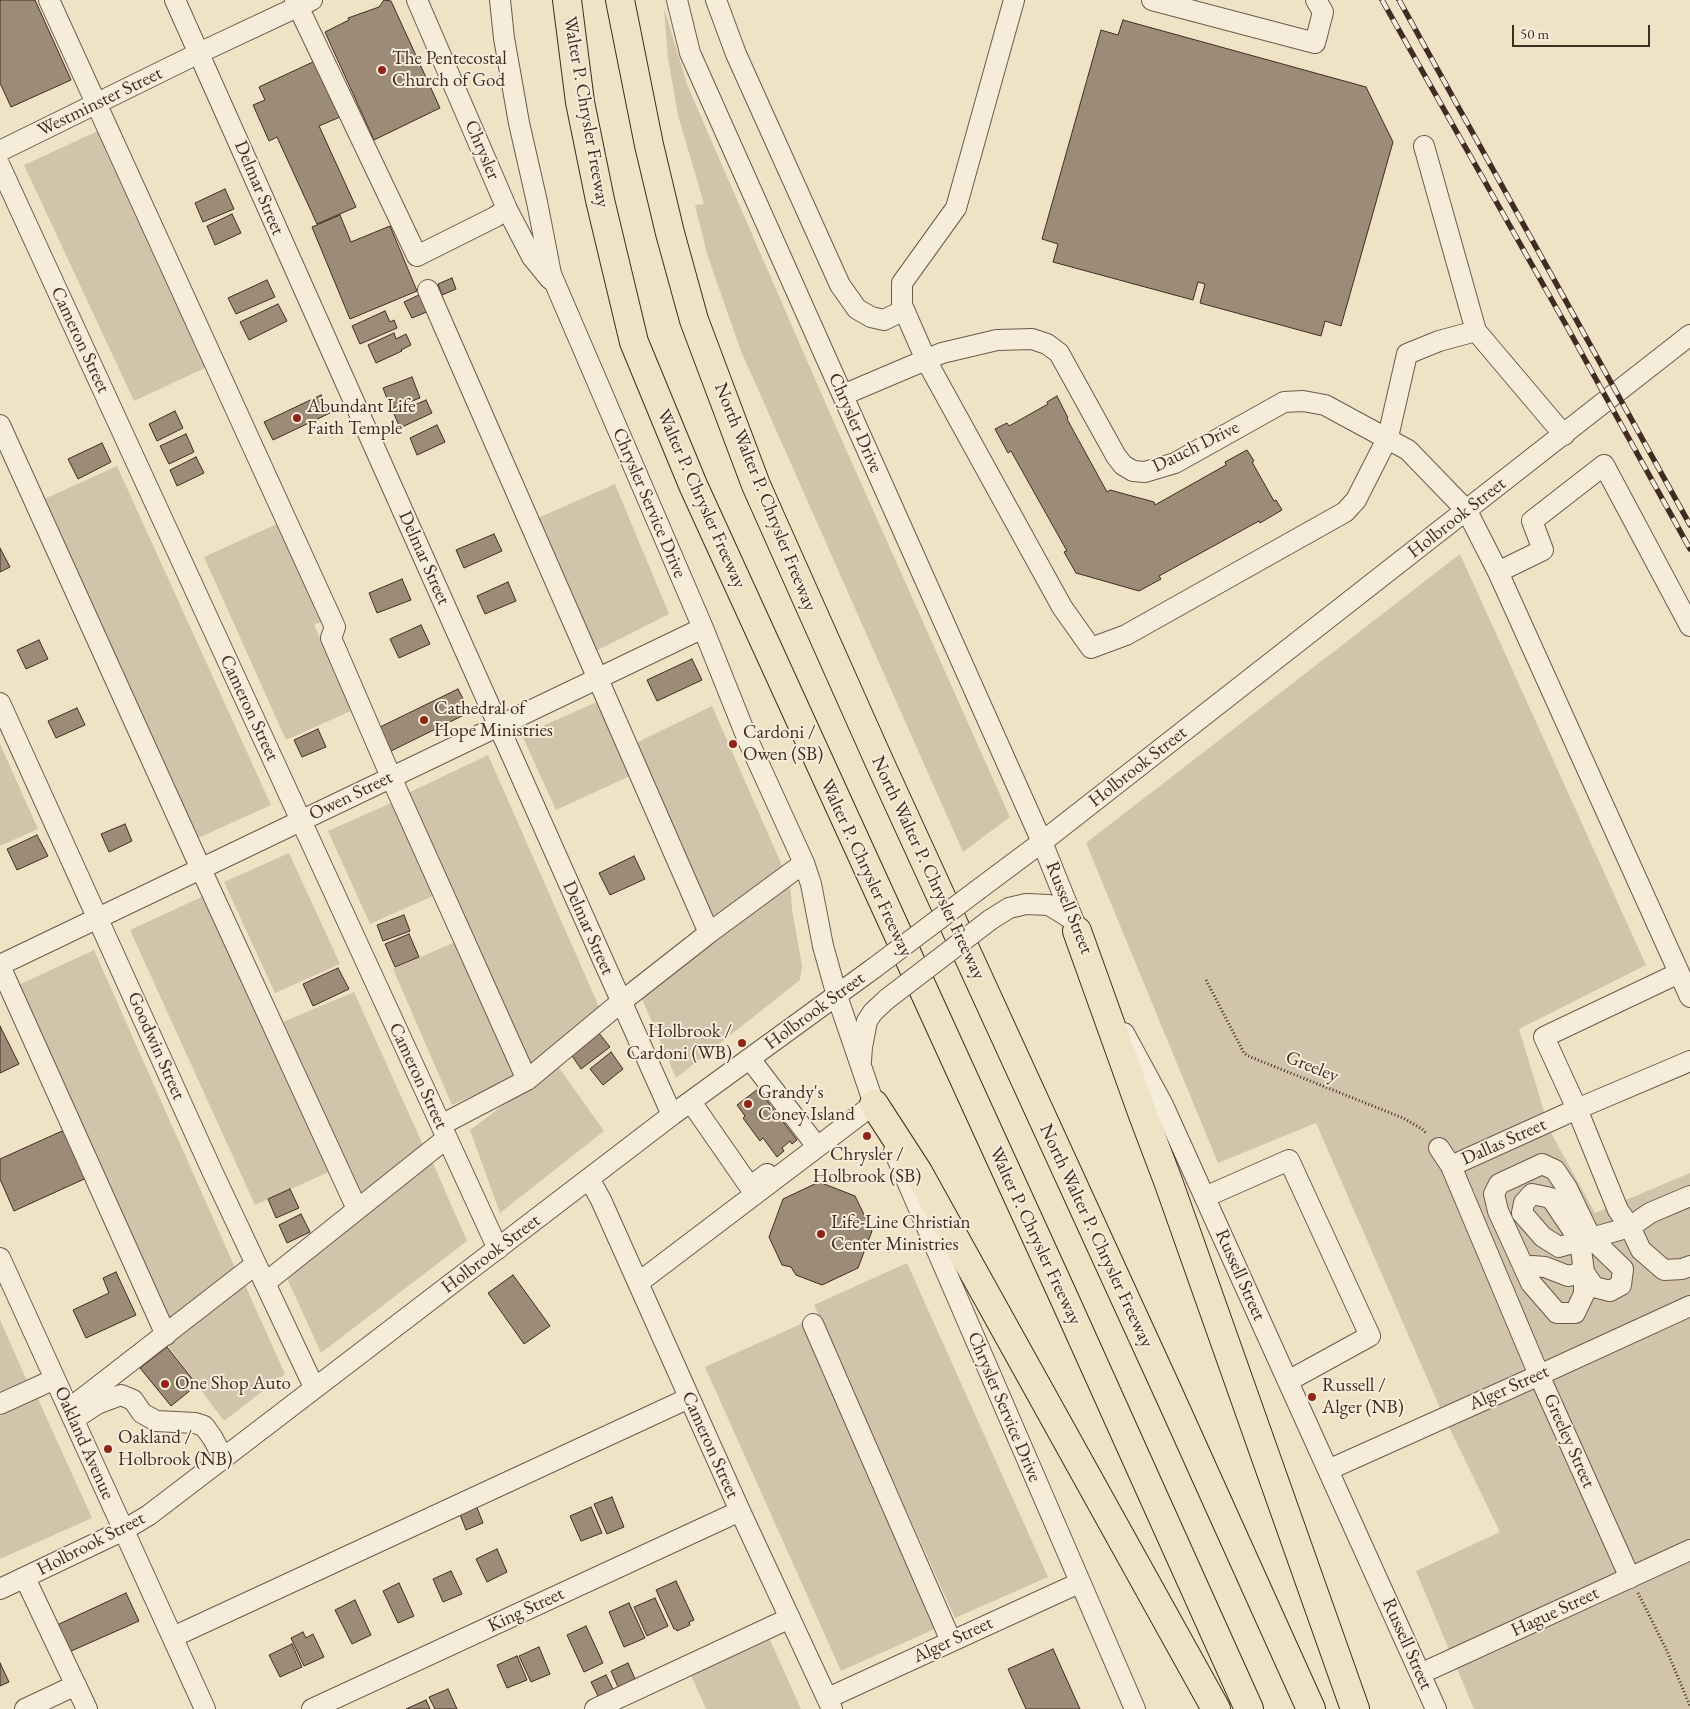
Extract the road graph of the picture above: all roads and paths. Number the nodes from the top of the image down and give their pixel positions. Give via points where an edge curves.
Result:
1 (49, 0) edge
2 (175, 0) edge
3 (417, 0) edge
4 (500, 0) edge
5 (567, 0) edge
6 (620, 0) edge
7 (677, 0) edge
8 (716, 0) edge
9 (1014, 0) edge
10 (1152, 0) edge
11 (1316, 0) edge
12 (302, 2) edge
13 (200, 53) junction
14 (96, 104) junction
15 (1424, 146) dead end
16 (0, 151) edge
17 (0, 166) edge
18 (507, 209) junction
19 (428, 290) dead end
20 (558, 294) junction
21 (904, 310) junction
22 (1476, 331) junction
23 (1690, 335) edge
24 (926, 360) junction
25 (843, 395) junction
26 (0, 424) edge
27 (1564, 435) junction
28 (1388, 437) junction
29 (1468, 511) junction
30 (1498, 572) junction
31 (1690, 626) edge
32 (703, 628) junction
33 (597, 678) junction
34 (0, 703) edge
35 (498, 726) junction
36 (391, 777) junction
37 (302, 820) junction
38 (1042, 842) junction
39 (804, 863) junction
40 (201, 869) junction
41 (98, 918) junction
42 (1075, 926) junction
43 (709, 933) junction
44 (0, 965) edge
45 (1678, 973) junction
46 (1206, 980) dead end
47 (837, 996) junction
48 (1690, 997) edge
49 (621, 1002) junction
50 (750, 1059) junction
51 (1690, 1061) edge
52 (861, 1066) junction
53 (527, 1080) junction
54 (872, 1099) junction
55 (692, 1102) junction
56 (1577, 1108) junction
57 (672, 1115) junction
58 (444, 1131) junction
59 (812, 1140) junction
60 (1439, 1148) joint
61 (1451, 1166) junction
62 (590, 1180) junction
63 (1690, 1196) edge
64 (1205, 1197) junction
65 (1668, 1206) junction
66 (357, 1209) junction
67 (1690, 1209) edge
68 (1630, 1227) junction
69 (1586, 1240) junction
70 (498, 1249) junction
71 (0, 1258) edge
72 (256, 1264) junction
73 (1690, 1266) edge
74 (1525, 1270) junction
75 (1584, 1272) junction
76 (265, 1283) junction
77 (638, 1283) junction
78 (1690, 1306) edge
79 (813, 1324) dead end
80 (166, 1335) junction
81 (1539, 1375) junction
82 (55, 1379) junction
83 (1288, 1381) junction
84 (314, 1387) junction
85 (690, 1398) junction
86 (0, 1404) edge
87 (71, 1414) junction
88 (224, 1457) junction
89 (1328, 1470) junction
90 (740, 1511) junction
91 (124, 1530) junction
92 (1690, 1550) edge
93 (25, 1578) junction
94 (1630, 1578) junction
95 (1079, 1583) junction
96 (0, 1589) edge
97 (790, 1618) junction
98 (173, 1637) junction
99 (951, 1641) junction
100 (1420, 1674) junction
101 (76, 1685) junction
102 (830, 1703) edge
103 (1690, 1706) edge
104 (25, 1709) edge
105 (87, 1709) edge
106 (205, 1709) edge
107 (312, 1709) edge
108 (595, 1709) edge
109 (1135, 1709) edge
110 (1216, 1709) edge
111 (1249, 1709) edge
112 (1311, 1709) edge
113 (1355, 1709) edge
114 (1436, 1709) edge

1 - 14 street
2 - 13 street, Delmar Street
3 - 18 street, Chrysler
4 - 20 street, Chrysler Service Drive via 518,123 550,274
5 - 111 highway, Walter P. Chrysler Freeway via 580,102 634,342 693,485
6 - 112 highway, North Walter P. Chrysler Freeway via 649,145 691,312 756,485
7 - 25 street, Chrysler Drive via 690,53
8 - 21 street via 736,54 840,285 857,309 871,317 884,320
9 - 21 street via 956,208 902,283
10 - 11 street via 1315,43 1323,12
12 - 13 street, Westminster Street
12 - 18 street via 309,27 417,256
13 - 14 street, Westminster Street
13 - 35 street, Delmar Street
14 - 16 street, Westminster Street
14 - 36 street via 335,627 331,638
15 - 22 street
17 - 37 street, Cameron Street
18 - 20 street, Chrysler via 532,257
19 - 33 street
20 - 32 street, Chrysler Service Drive
21 - 24 street
22 - 27 street
22 - 28 street via 1407,354
23 - 27 street, Holbrook Street
24 - 25 street, Dauch Drive
24 - 28 street, Dauch Drive via 998,340 1032,339 1047,344 1058,353 1116,456 1123,465 1145,472 1174,462 1284,402 1303,400 1325,405
24 - 28 street via 1062,607 1091,648 1126,635 1345,512 1356,500
25 - 38 street, Chrysler Drive
26 - 40 street
27 - 29 street, Holbrook Street
28 - 29 street, Dauch Drive via 1408,450
29 - 30 street, Dauch Drive
29 - 38 street, Holbrook Street
30 - 31 street via 1543,550 1532,521 1604,465
30 - 45 street, Dauch Drive
32 - 33 street, Owen Street
32 - 39 street, Chrysler Service Drive via 747,738
33 - 35 street, Owen Street
33 - 43 street
34 - 41 street, Goodwin Street
35 - 36 street, Owen Street
35 - 49 street, Delmar Street
36 - 37 street, Owen Street
36 - 53 street
37 - 40 street, Owen Street
37 - 58 street, Cameron Street
38 - 42 street, Russell Street
38 - 47 street, Holbrook Street, bridge
39 - 43 street
39 - 47 street, Chrysler Service Drive
40 - 41 street, Owen Street
40 - 66 street
41 - 44 street, Owen Street
41 - 72 street, Goodwin Street
42 - 52 street, bridge via 1049,905 1026,904 1009,908 990,920 873,1012 862,1047
42 - 64 street, Russell Street via 1117,1020 1163,1105
42 - 113 highway
43 - 49 street
44 - 80 street
45 - 48 street, Dauch Drive
45 - 56 street via 1544,1037
46 - 60 path, Greeley via 1248,1056 1403,1118 1422,1129
47 - 50 street, Holbrook Street
47 - 52 street, Chrysler Service Drive
49 - 53 street
49 - 57 street, Delmar Street
50 - 55 street, Holbrook Street
50 - 59 street
51 - 56 street, Dallas Street
52 - 54 street, Chrysler Service Drive
53 - 58 street
54 - 59 street via 844,1115
54 - 77 street
54 - 95 street, Chrysler Service Drive
54 - 110 highway via 918,1172
55 - 57 street, Holbrook Street
55 - 59 street via 750,1187
56 - 61 street, Dallas Street
56 - 68 street via 1618,1210
57 - 62 street, Holbrook Street
58 - 66 street
58 - 70 street, Cameron Street
60 - 61 street, Greeley Street
61 - 81 street, Greeley Street
62 - 70 street, Holbrook Street
62 - 77 street, Cameron Street
63 - 65 street
64 - 83 street, Russell Street
64 - 83 street via 1288,1160 1370,1336
65 - 67 street
65 - 68 street via 1650,1213
66 - 76 street
68 - 69 street
68 - 73 street via 1641,1250 1664,1270
69 - 74 street via 1567,1188 1555,1170 1542,1164 1499,1184 1494,1194 1498,1211
69 - 75 street
69 - 75 street via 1623,1269 1621,1285 1610,1291 1594,1287
70 - 84 street, Holbrook Street
71 - 82 street, Oakland Avenue
72 - 76 street, Goodwin Street
72 - 80 street
74 - 75 street via 1532,1266 1545,1267 1568,1276
74 - 75 street via 1531,1283 1557,1313 1575,1313 1584,1294
76 - 84 street, Goodwin Street
77 - 85 street, Cameron Street
78 - 81 street, Alger Street
79 - 99 street
80 - 87 street
81 - 89 street, Alger Street
81 - 94 street, Greeley Street
82 - 86 street
82 - 87 street, Oakland Avenue
83 - 89 street, Russell Street
84 - 88 street, Holbrook Street
85 - 90 street, Cameron Street
85 - 98 street
87 - 88 street via 121,1395 132,1400 142,1413 156,1421 204,1426
87 - 91 street, Oakland Avenue
88 - 91 street, Holbrook Street via 149,1515
89 - 100 street, Russell Street
90 - 97 street, Cameron Street
90 - 107 street, King Street
91 - 93 street, Holbrook Street
91 - 98 street, Oakland Avenue
92 - 94 street, Hague Street
93 - 96 street, Holbrook Street
93 - 101 street
94 - 100 street, Hague Street
94 - 103 path via 1667,1651
95 - 99 street, Alger Street
95 - 109 street, Chrysler Service Drive
97 - 102 street, Cameron Street
97 - 108 street
98 - 106 street, Oakland Avenue
99 - 102 street, Alger Street
100 - 114 street, Russell Street
101 - 104 street
101 - 105 street

